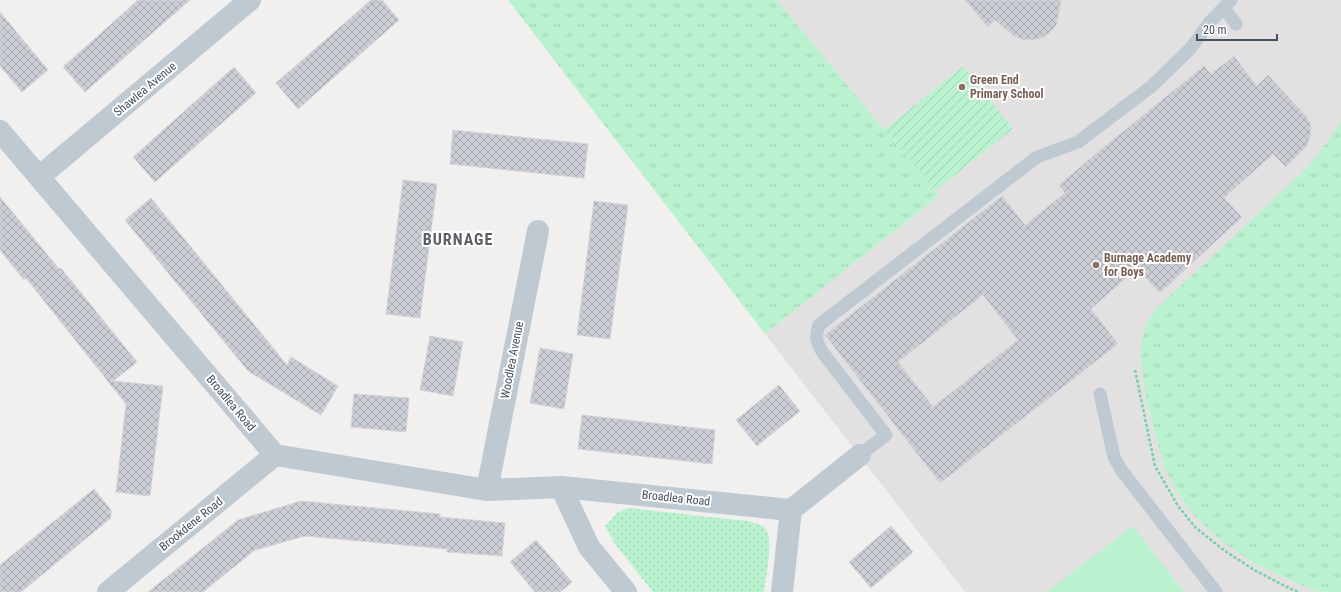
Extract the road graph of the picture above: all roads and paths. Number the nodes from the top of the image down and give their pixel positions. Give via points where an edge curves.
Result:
1 (250, 0) edge
2 (1227, 4) edge
3 (1236, 24) dead end
4 (0, 130) edge
5 (39, 177) junction
6 (538, 231) dead end
7 (1135, 370) dead end
8 (1100, 394) dead end
9 (275, 455) junction
10 (860, 455) joint
11 (561, 487) junction
12 (487, 490) junction
13 (791, 510) junction
14 (108, 592) edge
15 (626, 592) edge
16 (782, 592) edge
17 (1216, 592) edge
18 (1299, 592) edge

1 - 5 street, Shawlea Avenue
2 - 3 lane
2 - 10 lane via 1190,49 1152,86 1078,142 1037,157 820,325 816,333 817,343 823,353 886,435
4 - 5 street, Broadlea Road
5 - 9 street, Broadlea Road
6 - 12 street, Woodlea Avenue
7 - 18 path via 1155,466 1178,506 1196,528 1225,551 1256,571
8 - 17 lane via 1114,457 1122,471
9 - 12 street, Broadlea Road
9 - 14 street, Brookdene Road
10 - 13 street
11 - 12 street, Broadlea Road
11 - 13 street, Broadlea Road
11 - 15 street via 589,547
13 - 16 street

